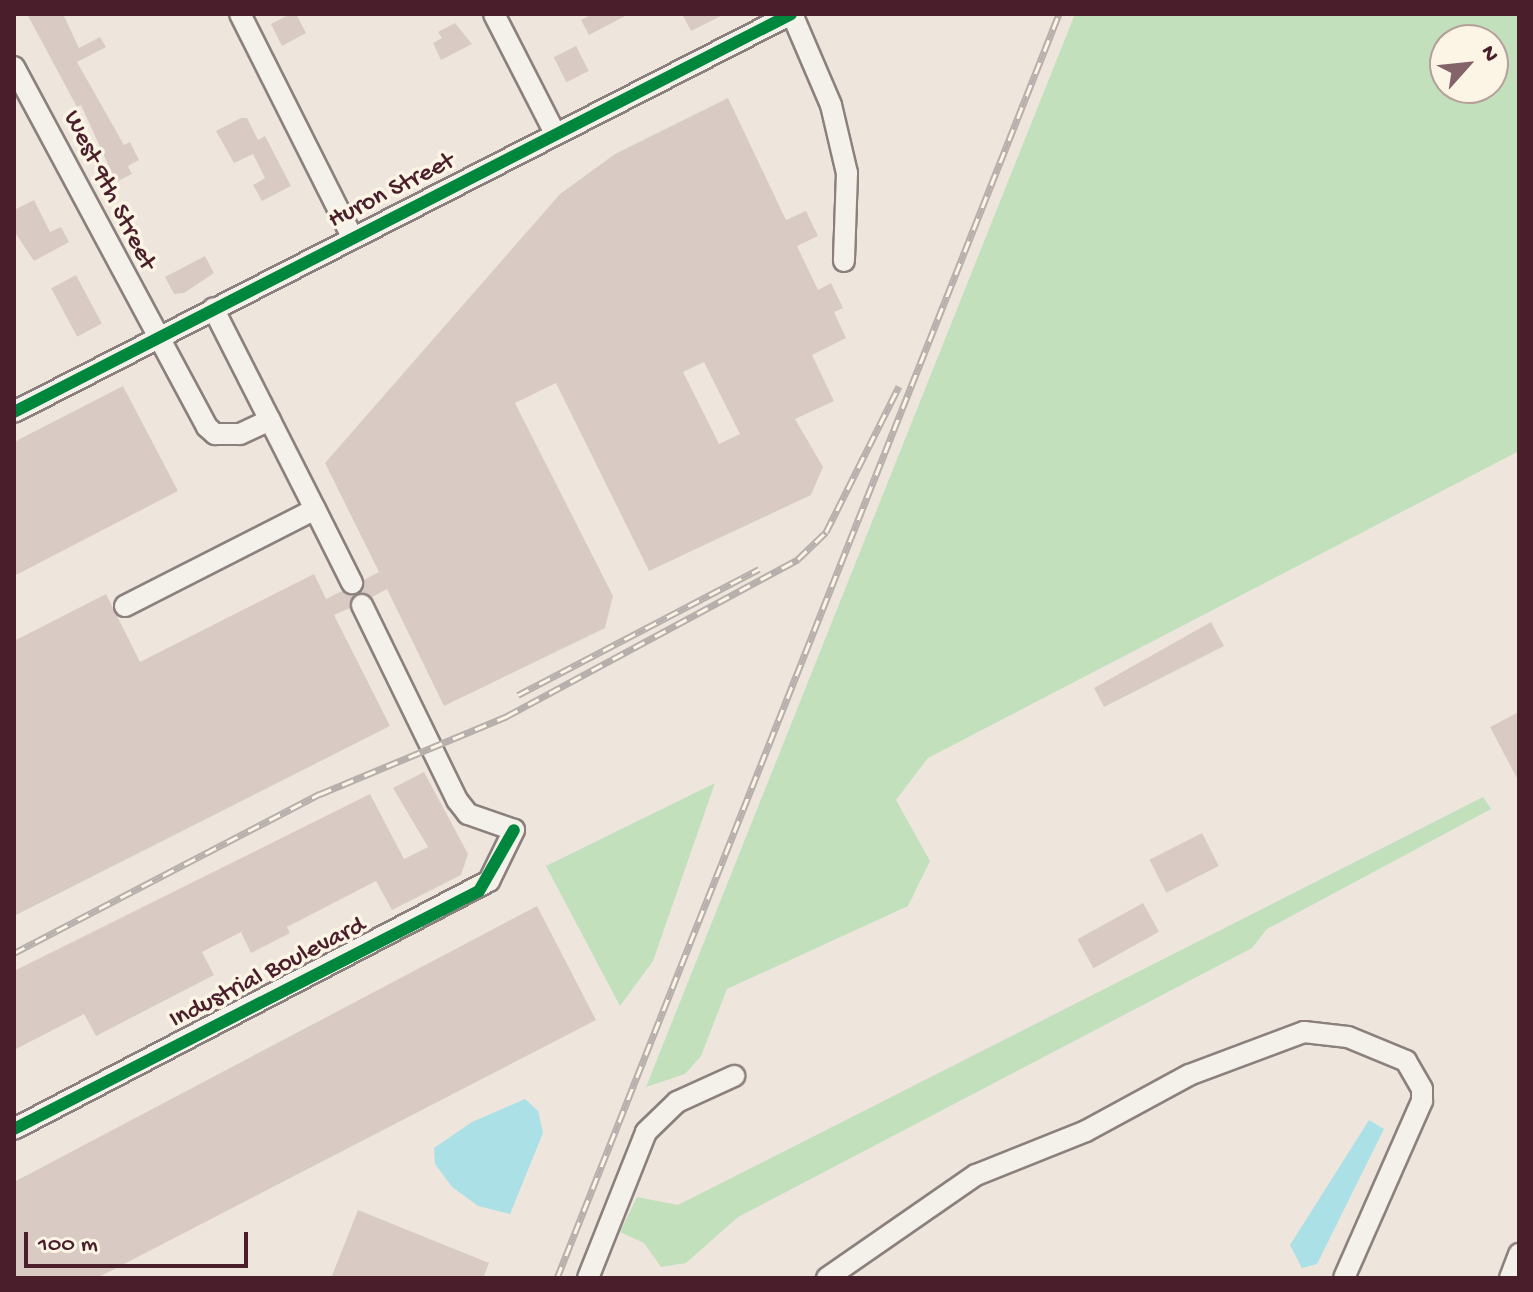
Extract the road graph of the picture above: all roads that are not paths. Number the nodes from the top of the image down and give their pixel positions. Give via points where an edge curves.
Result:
1 (240, 14) edge
2 (494, 14) edge
3 (791, 14) edge
4 (754, 22) edge
5 (14, 67) edge
6 (555, 133) junction
7 (352, 237) junction
8 (844, 261) dead end
9 (213, 308) junction
10 (155, 339) junction
11 (14, 412) edge
12 (270, 420) junction
13 (315, 509) junction
14 (352, 583) dead end
15 (362, 605) dead end
16 (125, 606) dead end
17 (734, 1076) dead end
18 (14, 1129) edge
19 (1519, 1254) edge
20 (1342, 1277) edge
21 (588, 1278) edge
22 (827, 1278) edge
23 (1510, 1278) edge

1 - 7 street
2 - 6 street
3 - 4 street, Huron Street
3 - 8 street via 831,105 847,173
4 - 6 street, Huron Street
5 - 10 street, West 9th Street
6 - 7 street, Huron Street
7 - 9 street, Huron Street
9 - 10 street, Huron Street
9 - 12 street
10 - 11 street, Huron Street
10 - 12 street, West 9th Street via 215,434 240,434
12 - 13 street
13 - 14 street
13 - 16 street
15 - 18 street, Industrial Boulevard via 457,800 468,814 514,830 479,891
17 - 21 street via 677,1102 646,1132
19 - 23 street
20 - 22 street via 1422,1101 1422,1089 1410,1066 1395,1055 1348,1037 1304,1032 1189,1075 1086,1131 976,1175

